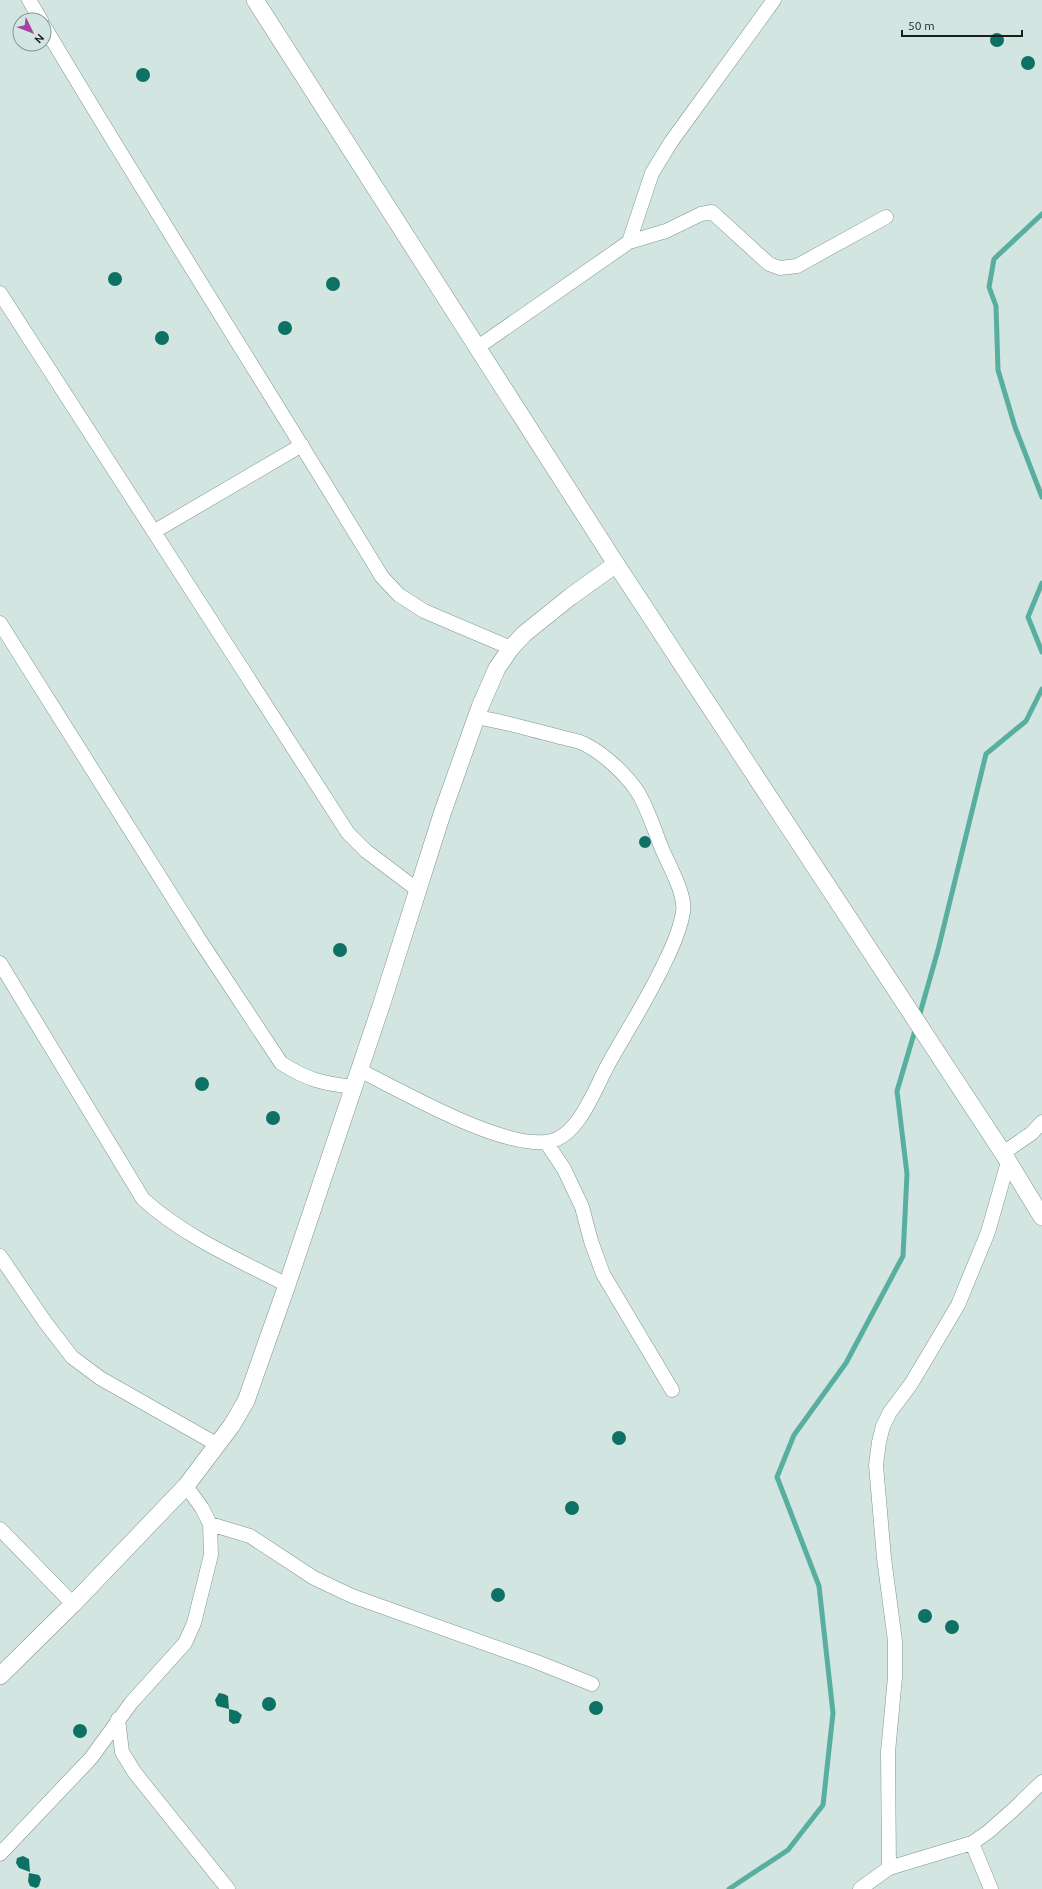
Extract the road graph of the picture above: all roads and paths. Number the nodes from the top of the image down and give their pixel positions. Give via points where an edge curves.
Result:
1 (29, 0) edge
2 (255, 0) edge
3 (774, 0) edge
4 (36, 12) edge
5 (52, 40) edge
6 (886, 217) dead end
7 (629, 242) junction
8 (0, 293) edge
9 (478, 347) junction
10 (302, 445) junction
11 (155, 531) junction
12 (616, 564) junction
13 (0, 624) edge
14 (511, 648) junction
15 (476, 717) junction
16 (419, 891) junction
17 (0, 963) edge
18 (359, 1070) junction
19 (353, 1087) junction
20 (1042, 1122) edge
21 (546, 1142) junction
22 (1005, 1157) junction
23 (1042, 1217) edge
24 (0, 1256) edge
25 (287, 1285) junction
26 (672, 1390) dead end
27 (218, 1445) junction
28 (186, 1486) junction
29 (210, 1524) junction
30 (0, 1529) edge
31 (73, 1604) junction
32 (0, 1676) edge
33 (592, 1684) dead end
34 (118, 1719) junction
35 (1042, 1782) edge
36 (972, 1843) junction
37 (0, 1854) edge
38 (889, 1868) junction
39 (228, 1889) edge
40 (860, 1889) edge
41 (991, 1889) edge

1 - 4 street
2 - 9 street
3 - 7 street via 671,142 652,173
5 - 10 street
6 - 7 street via 797,266 780,268 769,264 712,212 701,214 666,231
7 - 9 street
8 - 11 street
9 - 12 street
10 - 11 street
10 - 14 street via 382,577 399,594 424,611
11 - 16 street via 348,833 366,851
12 - 14 street via 570,597 524,634
12 - 22 street
13 - 19 street via 198,939 281,1063 298,1074 321,1083
14 - 15 street via 497,668
15 - 16 street via 442,814
15 - 21 street via 508,722 582,743 603,756 626,776 638,793 675,878 684,910 675,942 649,995 576,1124 560,1138
16 - 18 street
17 - 25 street via 143,1199 181,1230
18 - 19 street
18 - 21 street via 452,1116 500,1136
19 - 25 street
20 - 22 street
21 - 26 street via 564,1169 582,1208 603,1274
22 - 23 street
22 - 38 street via 988,1232 958,1305 911,1384 890,1412 879,1442 876,1465 884,1558 895,1641 895,1677 888,1752
24 - 27 street via 72,1357 100,1378
25 - 27 street via 246,1400
27 - 28 street
28 - 29 street
28 - 31 street
29 - 33 street via 250,1536 314,1578 352,1596
29 - 34 street via 211,1555 194,1623 185,1643
30 - 31 street
31 - 32 street
34 - 37 street via 91,1758
34 - 39 street via 122,1752 135,1773
35 - 36 street via 988,1832
36 - 38 street
36 - 41 street
38 - 40 street

